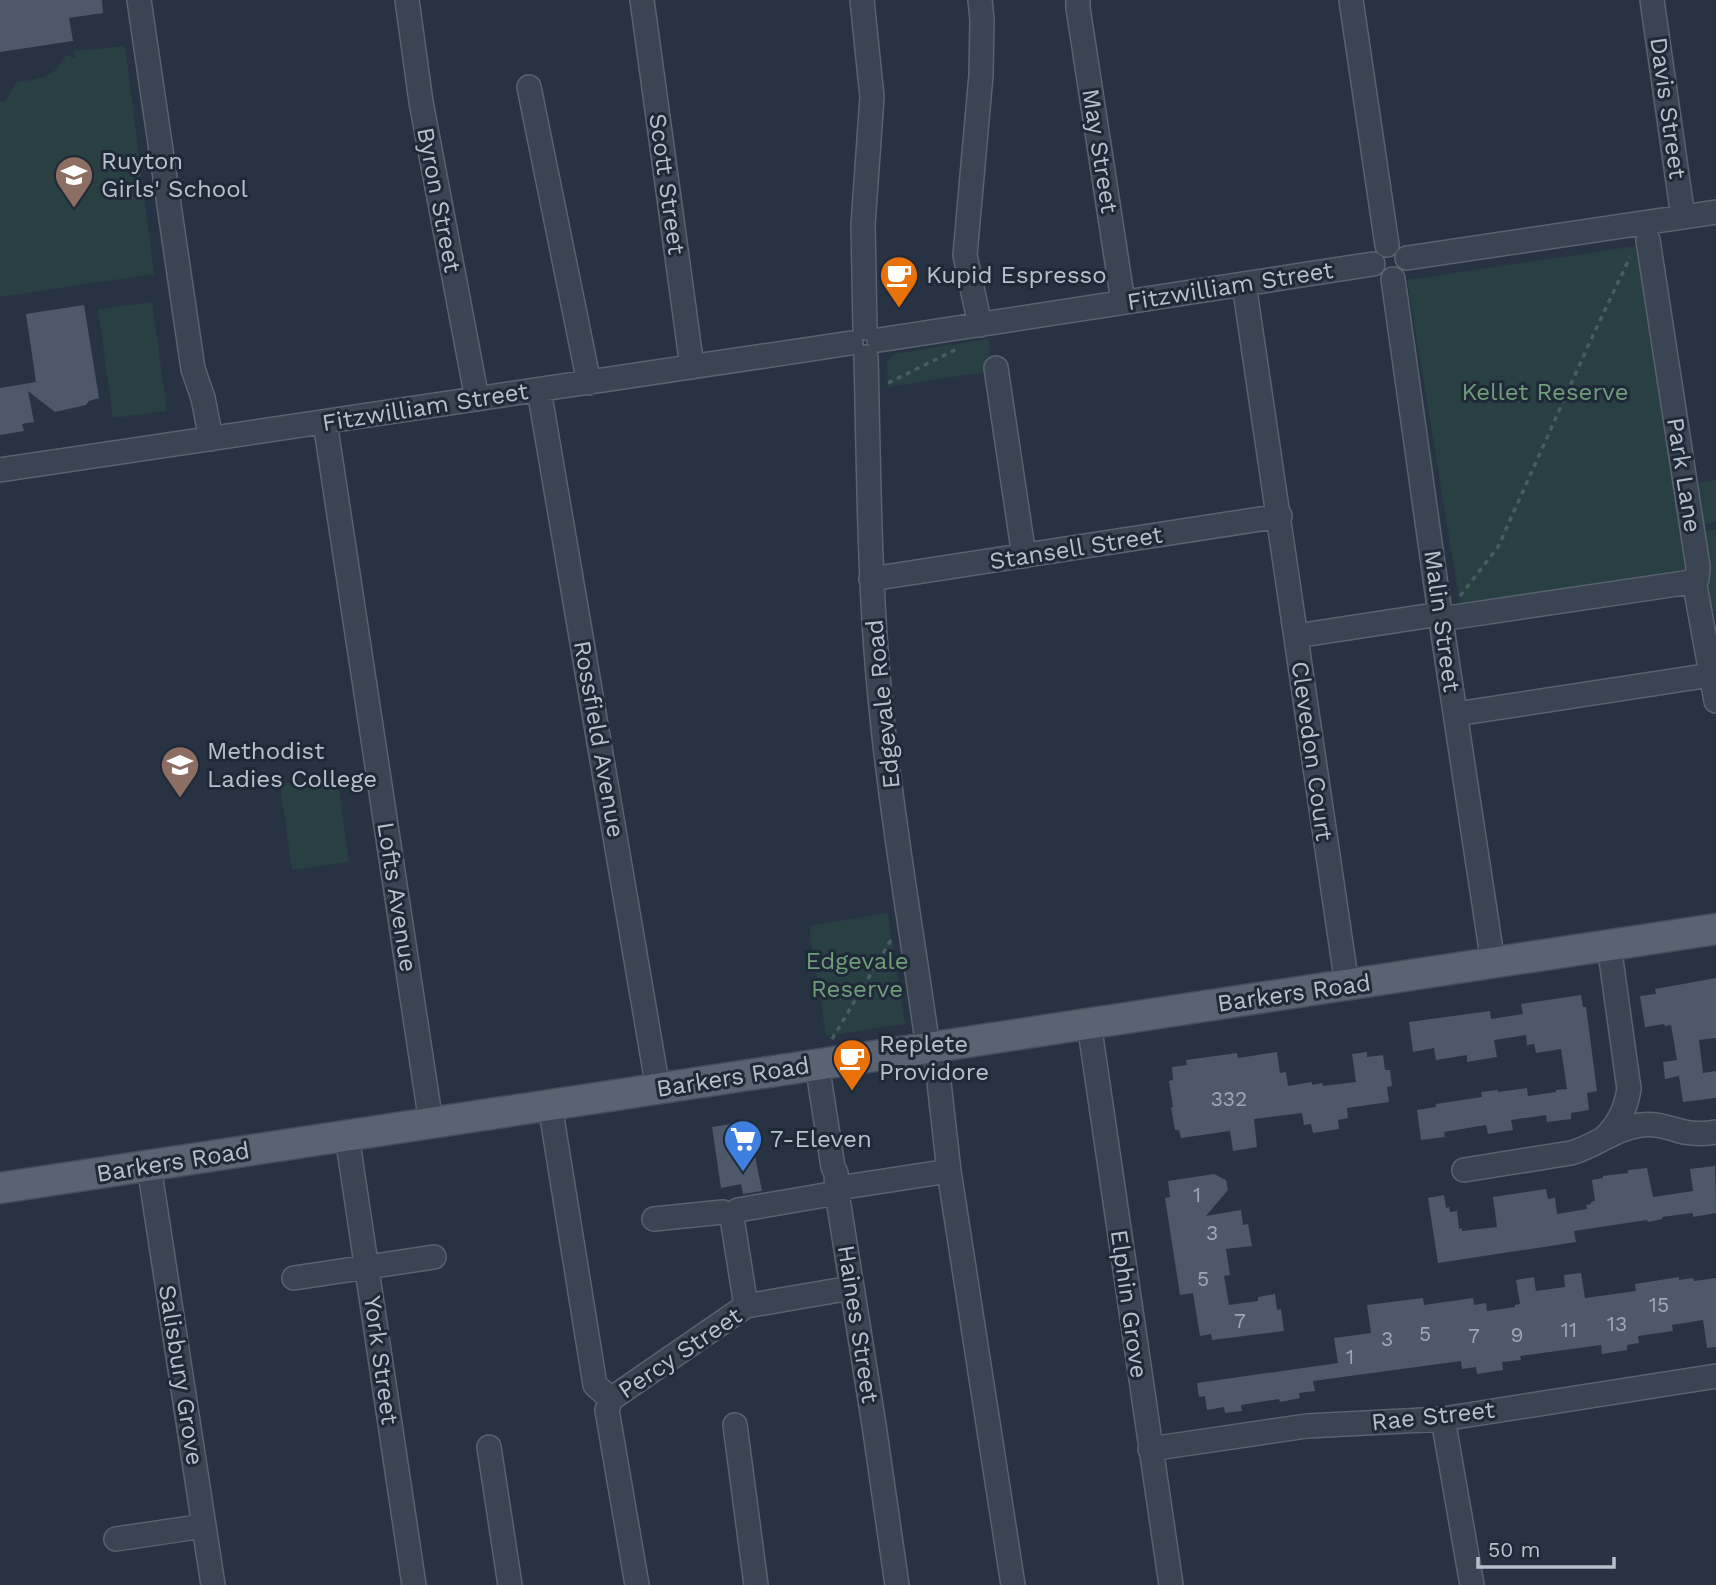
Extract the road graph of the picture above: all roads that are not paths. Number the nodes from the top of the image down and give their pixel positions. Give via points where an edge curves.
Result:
1 (139, 0) edge
2 (407, 0) edge
3 (642, 0) edge
4 (862, 0) edge
5 (980, 0) edge
6 (1078, 0) edge
7 (1351, 0) edge
8 (1652, 0) edge
9 (529, 87) dead end
10 (1716, 212) edge
11 (1684, 217) junction
12 (1387, 245) junction
13 (1640, 245) road end
14 (1407, 258) junction
15 (1373, 264) junction
16 (1393, 279) junction
17 (1244, 284) junction
18 (1123, 302) junction
19 (980, 325) junction
20 (865, 342) junction
21 (692, 367) junction
22 (996, 368) dead end
23 (589, 383) junction
24 (539, 390) junction
25 (477, 399) junction
26 (325, 422) junction
27 (204, 440) junction
28 (4, 474) edge
29 (1280, 516) junction
30 (1024, 556) junction
31 (871, 579) junction
32 (1694, 580) junction
33 (1441, 617) junction
34 (1296, 636) junction
35 (1711, 675) junction
36 (1716, 701) edge
37 (1456, 715) junction
38 (1716, 929) edge
39 (1609, 945) junction
40 (1493, 963) junction
41 (1347, 985) junction
42 (1089, 1024) junction
43 (931, 1047) junction
44 (817, 1065) junction
45 (1629, 1080) junction
46 (658, 1089) junction
47 (550, 1105) junction
48 (431, 1123) junction
49 (1671, 1128) junction
50 (1716, 1132) edge
51 (347, 1136) junction
52 (1601, 1140) junction
53 (149, 1166) junction
54 (1464, 1170) dead end
55 (949, 1171) junction
56 (0, 1188) edge
57 (837, 1190) junction
58 (732, 1218) junction
59 (654, 1219) dead end
60 (434, 1257) dead end
61 (367, 1267) junction
62 (294, 1278) dead end
63 (851, 1289) junction
64 (746, 1306) junction
65 (1716, 1376) edge
66 (611, 1399) junction
67 (1443, 1419) junction
68 (735, 1425) dead end
69 (489, 1447) dead end
70 (1150, 1448) junction
71 (204, 1526) junction
72 (116, 1539) dead end
73 (213, 1585) edge
74 (414, 1585) edge
75 (510, 1585) edge
76 (636, 1585) edge
77 (756, 1585) edge
78 (897, 1585) edge
79 (1013, 1585) edge
80 (1171, 1585) edge
81 (1472, 1585) edge

1 - 27 street via 193,369 192,398
2 - 25 street, Byron Street via 421,102
3 - 21 street, Scott Street
4 - 20 street, Edgevale Road via 872,97 863,225
5 - 19 street via 981,75 965,255
6 - 18 street, May Street
7 - 12 street
8 - 11 street, Davis Street
9 - 23 street
10 - 11 street
11 - 14 street
12 - 14 street via 1399,247
12 - 15 street via 1376,252
13 - 32 street, Park Lane via 1698,567
14 - 16 street via 1405,270
15 - 16 street via 1381,277
15 - 17 street, Fitzwilliam Street
16 - 33 street, Malin Street
17 - 18 street, Fitzwilliam Street
17 - 29 street, Clevedon Court
18 - 19 street, Fitzwilliam Street
19 - 20 street, Fitzwilliam Street
20 - 21 street, Fitzwilliam Street
20 - 31 street, Edgevale Road
21 - 23 street, Fitzwilliam Street
22 - 30 street
23 - 24 street, Fitzwilliam Street
24 - 25 street, Fitzwilliam Street
24 - 46 street, Rossfield Avenue
25 - 26 street, Fitzwilliam Street
26 - 27 street, Fitzwilliam Street
26 - 48 street, Lofts Avenue
27 - 28 street, Fitzwilliam Street
29 - 30 street, Stansell Street
29 - 34 street, Clevedon Court
30 - 31 street, Stansell Street
31 - 43 street, Edgevale Road via 882,717 907,912
32 - 33 street
32 - 35 street, Park Lane
33 - 34 street
33 - 37 street, Malin Street
34 - 41 street, Clevedon Court
35 - 36 street, Park Lane
35 - 37 street
37 - 40 street, Malin Street
38 - 39 main road, Barkers Road
39 - 40 main road, Barkers Road
39 - 45 street
40 - 41 main road, Barkers Road
41 - 42 main road, Barkers Road
42 - 43 main road, Barkers Road
42 - 70 street, Elphin Grove
43 - 44 main road, Barkers Road
43 - 55 street, Edgevale Road
44 - 46 main road, Barkers Road
44 - 57 street, Haines Street
45 - 49 street via 1647,1112
45 - 52 street via 1623,1113
46 - 47 main road, Barkers Road
47 - 48 main road, Barkers Road
47 - 66 street via 594,1385
48 - 51 main road, Barkers Road
49 - 50 street
49 - 52 street via 1639,1125
51 - 53 main road, Barkers Road
51 - 61 street, York Street
52 - 54 street via 1571,1153
53 - 56 main road, Barkers Road
53 - 71 street, Salisbury Grove
55 - 57 street
55 - 79 street, Edgevale Road
57 - 58 street via 738,1210
57 - 63 street, Haines Street
58 - 59 street via 723,1212
58 - 64 street
60 - 61 street
61 - 62 street
61 - 74 street, York Street
63 - 64 street, Percy Street
63 - 78 street, Haines Street
64 - 66 street, Percy Street
65 - 67 street, Rae Street
66 - 76 street, Percy Street via 607,1410
67 - 70 street, Rae Street via 1307,1426
67 - 81 street
68 - 77 street
69 - 75 street
70 - 80 street, Elphin Grove
71 - 72 street
71 - 73 street, Salisbury Grove

